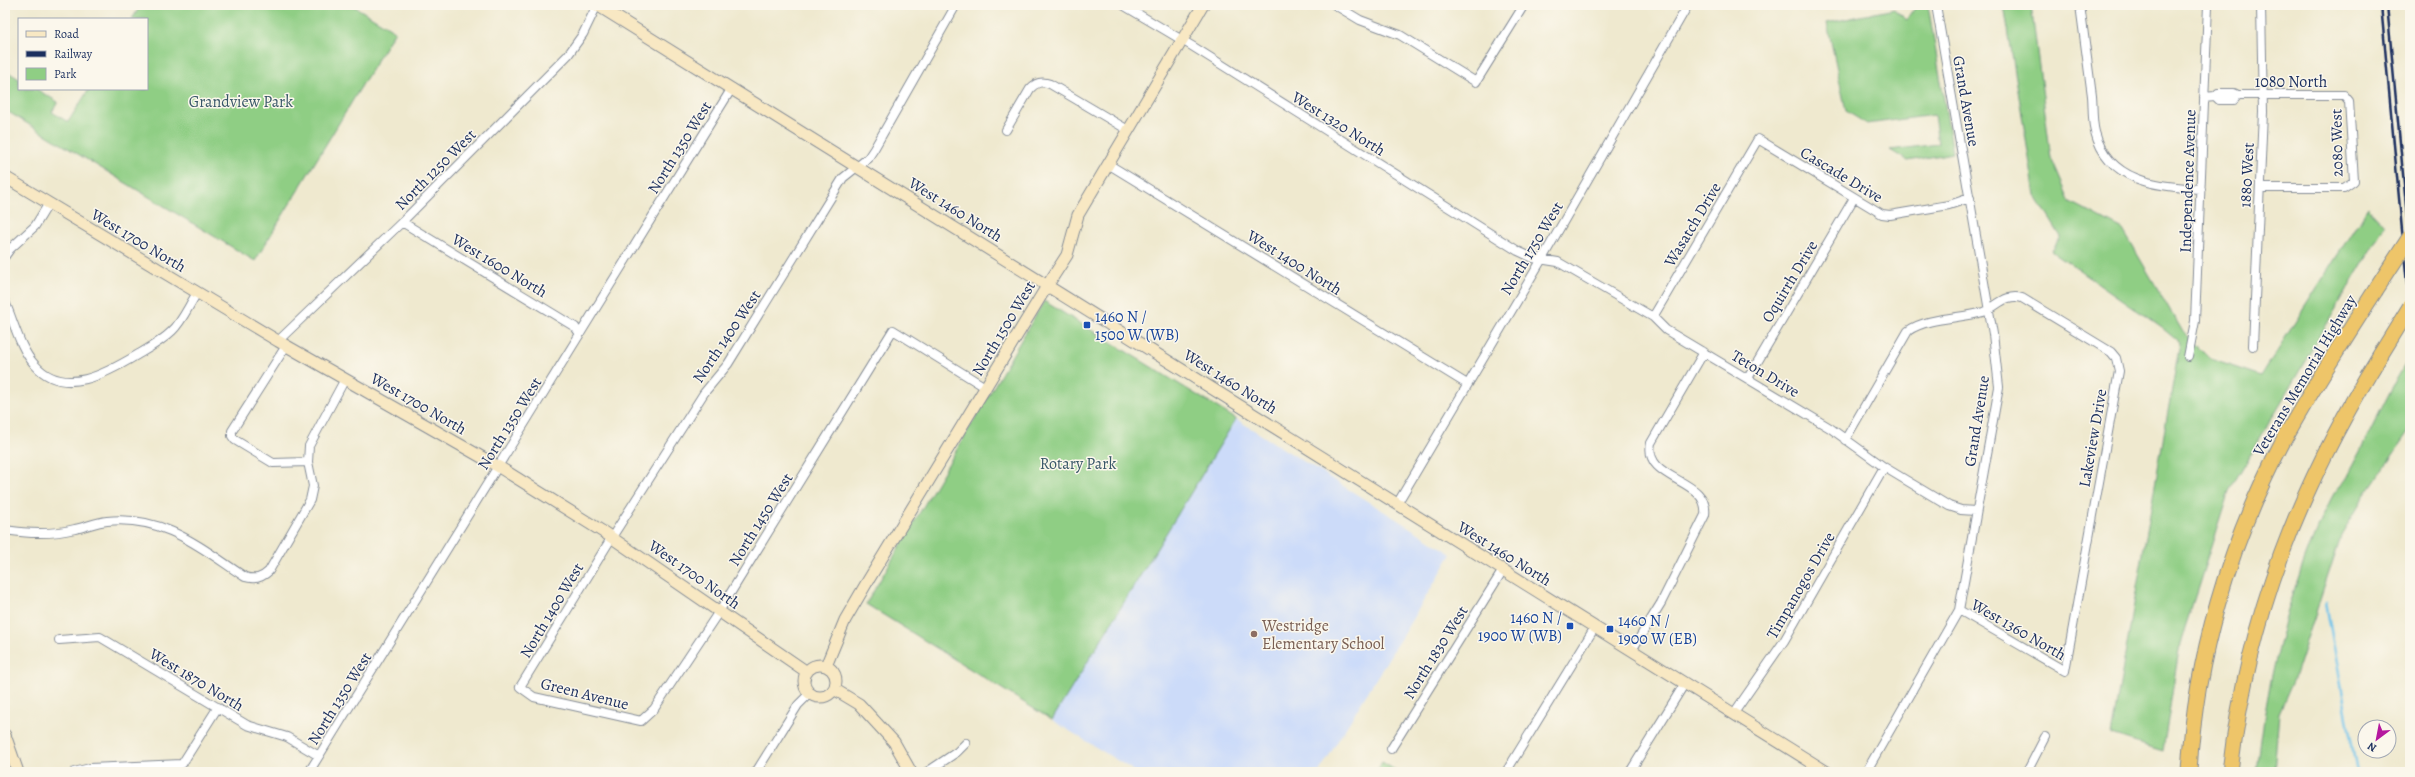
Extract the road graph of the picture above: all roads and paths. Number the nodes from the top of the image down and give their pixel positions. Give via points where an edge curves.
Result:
1 (597, 5) edge
2 (956, 5) edge
3 (1123, 5) edge
4 (1203, 5) edge
5 (1335, 5) edge
6 (1524, 5) edge
7 (1688, 5) edge
8 (1936, 5) edge
9 (2080, 5) edge
10 (2208, 5) edge
11 (2261, 5) edge
12 (1182, 40) junction
13 (732, 88) junction
14 (2344, 95) joint
15 (2263, 96) junction
16 (2204, 98) junction
17 (1006, 130) dead end
18 (1128, 130) junction
19 (1755, 144) joint
20 (1108, 164) junction
21 (856, 166) junction
22 (5, 177) edge
23 (2260, 188) junction
24 (2201, 189) junction
25 (1854, 198) junction
26 (1970, 198) junction
27 (49, 203) junction
28 (402, 222) junction
29 (2410, 237) edge
30 (5, 256) edge
31 (1542, 259) junction
32 (1047, 286) junction
33 (197, 293) junction
34 (5, 302) edge
35 (2410, 307) edge
36 (1988, 310) junction
37 (1653, 317) junction
38 (580, 334) junction
39 (282, 343) junction
40 (2253, 346) dead end
41 (1704, 352) junction
42 (2188, 357) dead end
43 (1748, 378) junction
44 (345, 379) junction
45 (1467, 384) junction
46 (985, 388) junction
47 (1845, 440) junction
48 (308, 462) junction
49 (499, 467) junction
50 (1884, 467) junction
51 (1397, 504) junction
52 (1975, 511) junction
53 (5, 530) edge
54 (612, 537) junction
55 (1502, 570) junction
56 (720, 610) junction
57 (1959, 610) junction
58 (1595, 627) junction
59 (59, 640) dead end
60 (1632, 650) junction
61 (826, 666) junction
62 (2065, 671) joint
63 (807, 672) junction
64 (1685, 683) junction
65 (520, 687) joint
66 (834, 689) junction
67 (810, 693) junction
68 (218, 708) junction
69 (1734, 713) junction
70 (646, 719) joint
71 (5, 735) edge
72 (2045, 737) dead end
73 (966, 743) dead end
74 (1391, 749) dead end
75 (319, 756) junction
76 (90, 770) edge
77 (18, 772) edge
78 (74, 772) edge
79 (309, 772) edge
80 (756, 772) edge
81 (911, 772) edge
82 (927, 772) edge
83 (1506, 772) edge
84 (1630, 772) edge
85 (1827, 772) edge
86 (1866, 772) edge
87 (2027, 772) edge
88 (2188, 772) edge
89 (2230, 772) edge

1 - 13 street, West 1460 North
1 - 28 street, North 1250 West via 583,34 568,55
2 - 21 street, North 1400 West via 874,149 868,158
3 - 12 street, West 1320 North
4 - 12 street, North 1500 West
5 - 6 street via 1360,20 1400,35 1476,82
7 - 31 street, North 1750 West
8 - 26 street, Grand Avenue
9 - 24 street via 2095,132 2104,153 2120,169 2138,180 2158,186
10 - 16 street, Independence Avenue
11 - 15 street, 1880 West
12 - 18 street, North 1500 West
12 - 31 street, West 1320 North via 1518,251
13 - 21 street, West 1460 North
13 - 38 street, North 1350 West
14 - 15 street, 1080 North
14 - 23 street, 2080 West via 2349,101 2354,181 2344,188
15 - 16 street, 1080 North via 2218,92 2215,96
15 - 23 street, 1880 West
16 - 24 street, Independence Avenue
17 - 18 street via 1030,89 1040,82 1050,84
18 - 20 street, North 1500 West
19 - 25 street, Cascade Drive via 1758,139
19 - 37 street, Wasatch Drive
20 - 32 street, North 1500 West via 1078,215 1067,255
20 - 45 street, West 1400 North
21 - 32 street, West 1460 North
21 - 54 street, North 1400 West via 843,178 728,364 704,393
22 - 27 street, West 1700 North
23 - 40 street, 1880 West
24 - 42 street, Independence Avenue via 2195,321
25 - 26 street, Cascade Drive via 1886,215 1949,205
25 - 43 street, Oquirrh Drive
26 - 36 street, Grand Avenue
27 - 30 street via 35,226
27 - 33 street, West 1700 North
28 - 38 street, West 1600 North via 575,327
28 - 39 street, North 1250 West
29 - 88 highway, Veterans Memorial Highway, bridge via 2292,424 2244,526 2224,583 2205,656
31 - 37 street, Teton Drive via 1558,262
31 - 45 street, North 1750 West
32 - 46 street, North 1500 West
32 - 51 street, West 1460 North
33 - 34 street via 173,331 158,342 114,369 82,381 65,382 49,376 35,366 28,356
33 - 39 street, West 1700 North
35 - 89 highway, bridge via 2323,455 2284,545 2263,606 2245,676
36 - 47 street, Lakeview Drive via 1965,317 1923,324 1908,331
36 - 52 street, Grand Avenue via 1999,387
36 - 62 street, Lakeview Drive via 2008,297 2022,298 2111,352 2119,367
37 - 41 street, Teton Drive via 1666,330
38 - 49 street, North 1350 West
39 - 44 street, West 1700 North
39 - 48 street, North 1250 West via 232,436 273,462
41 - 43 street, Teton Drive
41 - 60 street via 1651,443 1651,457 1656,466 1699,494 1706,503 1706,515 1661,603
43 - 47 street, Teton Drive
44 - 48 street via 313,436
44 - 49 street, West 1700 North
45 - 51 street, North 1750 West
46 - 56 street, North 1450 West via 893,330
46 - 61 street, North 1500 West via 845,620
47 - 50 street, Teton Drive
48 - 53 street via 313,486 310,500 270,572 253,579 245,577 178,533 139,521 106,521 59,533 40,534
49 - 54 street, West 1700 North
49 - 75 street, North 1350 West
50 - 52 street, Teton Drive via 1948,506
50 - 69 street, Timpanogos Drive via 1784,641
51 - 55 street, West 1460 North
52 - 57 street, Grand Avenue
54 - 56 street, West 1700 North
54 - 65 street, North 1400 West
55 - 58 street, West 1460 North
55 - 74 street, North 1830 West
56 - 63 street, West 1700 North
56 - 70 street, North 1450 West
57 - 62 street, West 1360 North
57 - 86 street, Grand Avenue
58 - 60 street, West 1460 North
58 - 83 street
59 - 68 street, West 1870 North via 100,637
60 - 64 street, West 1460 North
61 - 63 street via 815,666
61 - 66 street via 831,668 836,678
63 - 67 street via 804,683
64 - 69 street, West 1460 North
64 - 84 street
65 - 70 street, Green Avenue via 534,697 641,721
66 - 67 street via 826,696 815,696
66 - 81 street via 859,704 894,742
67 - 80 street via 798,705
68 - 75 street, West 1870 North via 247,724 286,737
68 - 76 street via 182,764
69 - 85 street, West 1460 North
71 - 77 street
72 - 87 street
73 - 82 street via 958,752
75 - 79 street, North 1350 West
76 - 78 street

